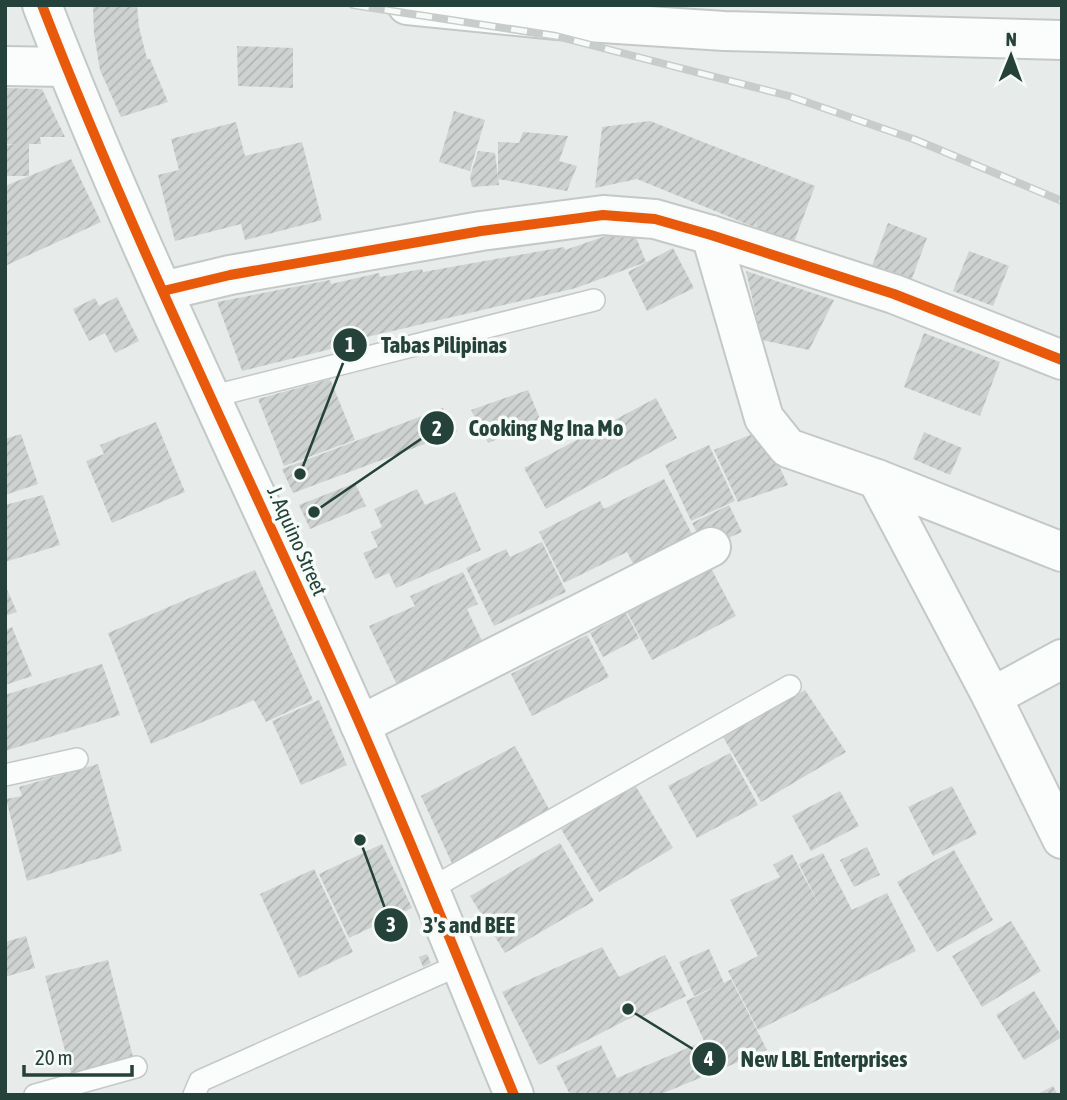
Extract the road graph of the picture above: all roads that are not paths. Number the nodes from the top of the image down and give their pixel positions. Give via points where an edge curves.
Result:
1 (42, 5) edge
2 (407, 5) edge
3 (725, 18) edge
4 (1062, 40) edge
5 (5, 66) edge
6 (66, 67) junction
7 (711, 235) junction
8 (163, 291) junction
9 (594, 300) dead end
10 (1062, 360) edge
11 (210, 397) junction
12 (877, 479) junction
13 (711, 547) dead end
14 (1062, 552) edge
15 (1062, 659) edge
16 (790, 687) dead end
17 (992, 697) junction
18 (360, 724) junction
19 (77, 759) dead end
20 (5, 775) edge
21 (1061, 836) edge
22 (430, 889) junction
23 (461, 964) junction
24 (136, 1067) dead end
25 (35, 1095) edge
26 (194, 1095) edge
27 (514, 1095) edge

1 - 6 street, J. Aquino Street
2 - 3 street via 556,20
3 - 4 street
5 - 6 street
6 - 8 street, J. Aquino Street
7 - 8 street via 656,219 603,215 468,233
7 - 10 street via 894,294
7 - 12 street via 764,418 788,448
8 - 11 street, J. Aquino Street
9 - 11 lane
11 - 18 street, J. Aquino Street
12 - 14 street
12 - 17 street
13 - 18 street
15 - 17 street
16 - 22 lane
17 - 21 street
18 - 22 street, J. Aquino Street
19 - 20 lane
22 - 23 street, J. Aquino Street
23 - 26 lane via 200,1081
23 - 27 street, J. Aquino Street
24 - 25 lane

